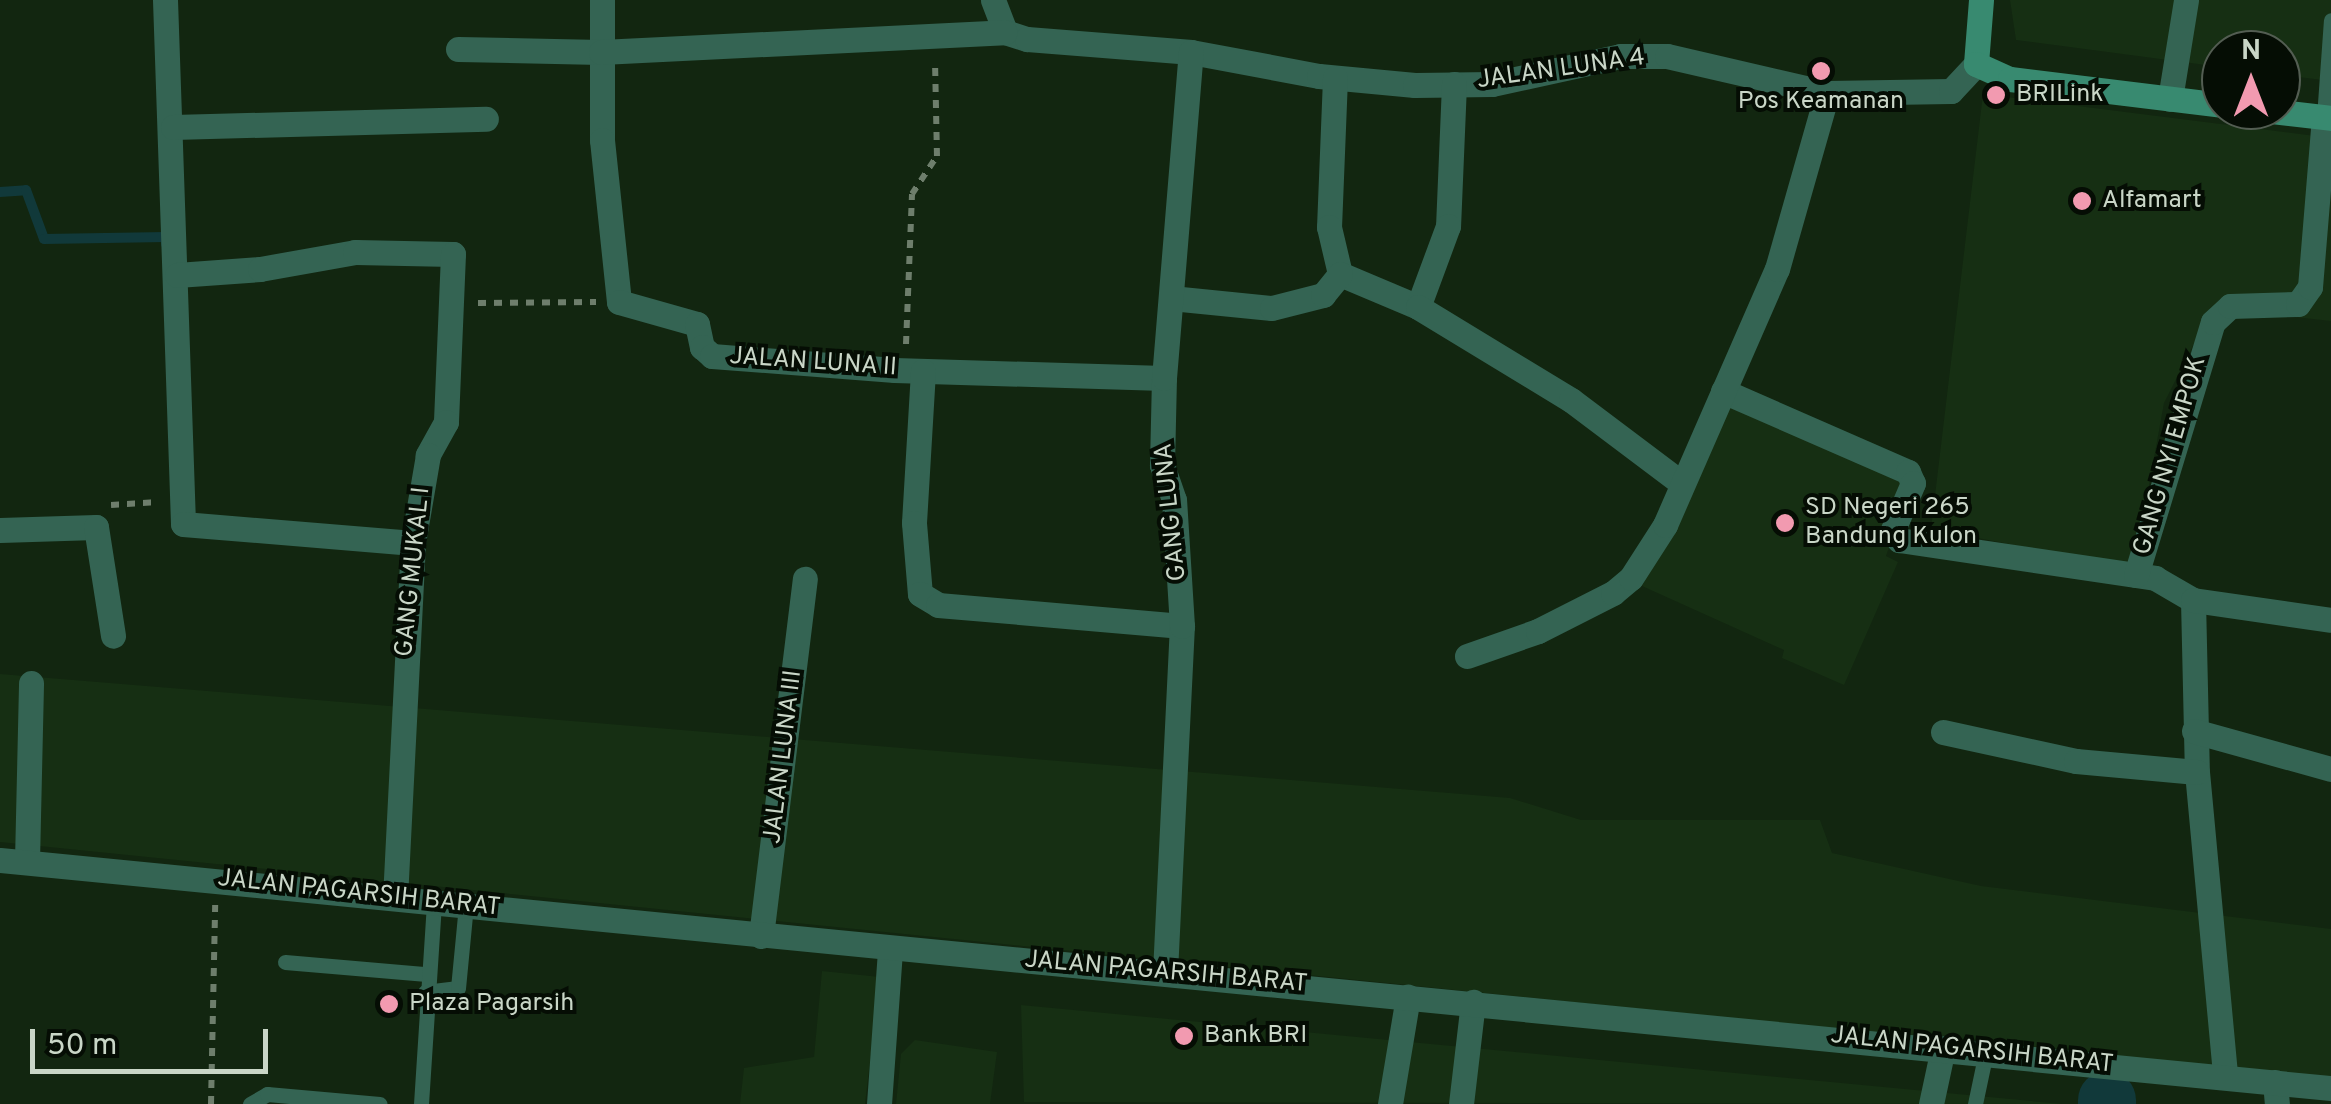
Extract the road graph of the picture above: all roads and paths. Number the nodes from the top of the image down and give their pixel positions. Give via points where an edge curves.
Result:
1 (166, 0) edge
2 (602, 0) edge
3 (994, 0) edge
4 (1981, 0) edge
5 (2186, 0) edge
6 (2331, 20) edge
7 (1006, 32) junction
8 (934, 36) junction
9 (458, 49) dead end
10 (602, 52) junction
11 (1191, 52) junction
12 (1976, 64) junction
13 (1334, 78) junction
14 (1454, 84) junction
15 (1827, 93) junction
16 (2170, 99) junction
17 (2201, 103) edge
18 (2301, 115) edge
19 (2328, 118) edge
20 (486, 120) dead end
21 (172, 127) junction
22 (177, 274) junction
23 (1340, 274) junction
24 (1170, 298) junction
25 (619, 302) junction
26 (452, 303) junction
27 (1418, 307) junction
28 (914, 370) junction
29 (1164, 378) junction
30 (1723, 391) junction
31 (1680, 482) junction
32 (179, 502) junction
33 (84, 525) junction
34 (0, 530) edge
35 (413, 543) junction
36 (2136, 576) junction
37 (805, 579) dead end
38 (2193, 600) junction
39 (2331, 620) edge
40 (1182, 626) junction
41 (113, 636) dead end
42 (1468, 656) dead end
43 (31, 682) dead end
44 (2194, 731) junction
45 (1943, 732) dead end
46 (2331, 769) edge
47 (2197, 772) junction
48 (0, 860) edge
49 (27, 861) junction
50 (215, 879) junction
51 (395, 896) junction
52 (434, 902) junction
53 (466, 905) junction
54 (761, 936) junction
55 (890, 950) junction
56 (285, 962) dead end
57 (1165, 972) junction
58 (426, 974) junction
59 (425, 992) junction
60 (1408, 996) junction
61 (1473, 1002) junction
62 (1943, 1048) junction
63 (1986, 1052) junction
64 (2226, 1075) junction
65 (2331, 1088) edge
66 (2276, 1093) edge
67 (210, 1104) edge
68 (250, 1104) edge
69 (380, 1104) edge
70 (421, 1104) edge
71 (878, 1104) edge
72 (1390, 1104) edge
73 (1461, 1104) edge
74 (1931, 1104) edge
75 (1976, 1104) edge

1 - 21 street
2 - 10 street
3 - 7 street
4 - 12 main road
5 - 16 street
6 - 19 lane
7 - 8 street, JALAN LUNA 4
7 - 11 street, JALAN LUNA 4
8 - 10 street, JALAN LUNA 4
8 - 28 path via 937,156 912,194
9 - 10 street, JALAN LUNA 4
10 - 25 street via 602,140
11 - 13 street, JALAN LUNA 4
11 - 24 street, GANG LUNA
12 - 15 street, JALAN LUNA 4 via 1951,92
12 - 16 main road via 2010,79
13 - 14 street, JALAN LUNA 4
13 - 23 street via 1329,227
14 - 15 street, JALAN LUNA 4 via 1492,84 1620,56 1667,56
14 - 27 street via 1448,226
15 - 30 street via 1776,269
16 - 17 main road
18 - 19 main road
19 - 36 street, GANG NYI EMPOK via 2310,287 2298,304 2230,306 2213,322
20 - 21 street
21 - 22 street
22 - 26 street, GANG MUKAL I via 260,269 354,252 453,254
22 - 32 street
23 - 24 street via 1323,295 1272,308
23 - 27 street
24 - 29 street, GANG LUNA
25 - 26 path
25 - 28 street, JALAN LUNA II via 698,324 702,348 712,356
26 - 35 street, GANG MUKAL I via 446,422 428,454
27 - 31 street via 1571,400
28 - 29 street, JALAN LUNA II
28 - 40 street via 914,576 920,594 938,605
29 - 40 street, GANG LUNA via 1162,465 1174,500
30 - 31 street
30 - 36 street via 1908,472 1913,482 1892,532 1899,540
31 - 42 street via 1665,525 1631,578 1538,631
32 - 33 path via 119,503
32 - 35 street via 184,525
33 - 34 street
33 - 41 street via 100,533
35 - 51 street, GANG MUKAL I
36 - 38 street, GANG NYI EMPOK via 2172,584
37 - 54 street, JALAN LUNA III
38 - 39 street, GANG NYI EMPOK
38 - 44 street
40 - 57 street, GANG LUNA
43 - 49 street
44 - 46 street
44 - 47 street
45 - 47 street via 2076,761
47 - 64 street
48 - 49 street, JALAN PAGARSIH BARAT
49 - 50 street, JALAN PAGARSIH BARAT
50 - 51 street, JALAN PAGARSIH BARAT
50 - 67 path
51 - 52 street, JALAN PAGARSIH BARAT
52 - 53 street, JALAN PAGARSIH BARAT
52 - 58 lane
53 - 54 street, JALAN PAGARSIH BARAT
53 - 59 lane via 458,988
54 - 55 street, JALAN PAGARSIH BARAT
55 - 57 street, JALAN PAGARSIH BARAT
55 - 71 street
56 - 58 lane
57 - 60 street, JALAN PAGARSIH BARAT
58 - 59 lane
59 - 70 lane
60 - 61 street, JALAN PAGARSIH BARAT
60 - 72 street
61 - 62 street, JALAN PAGARSIH BARAT
61 - 73 street
62 - 63 street, JALAN PAGARSIH BARAT
62 - 74 street
63 - 64 street, JALAN PAGARSIH BARAT
63 - 75 lane
64 - 66 street, JALAN PAGARSIH BARAT
65 - 66 street, JALAN PAGARSIH BARAT
68 - 69 lane via 267,1094

